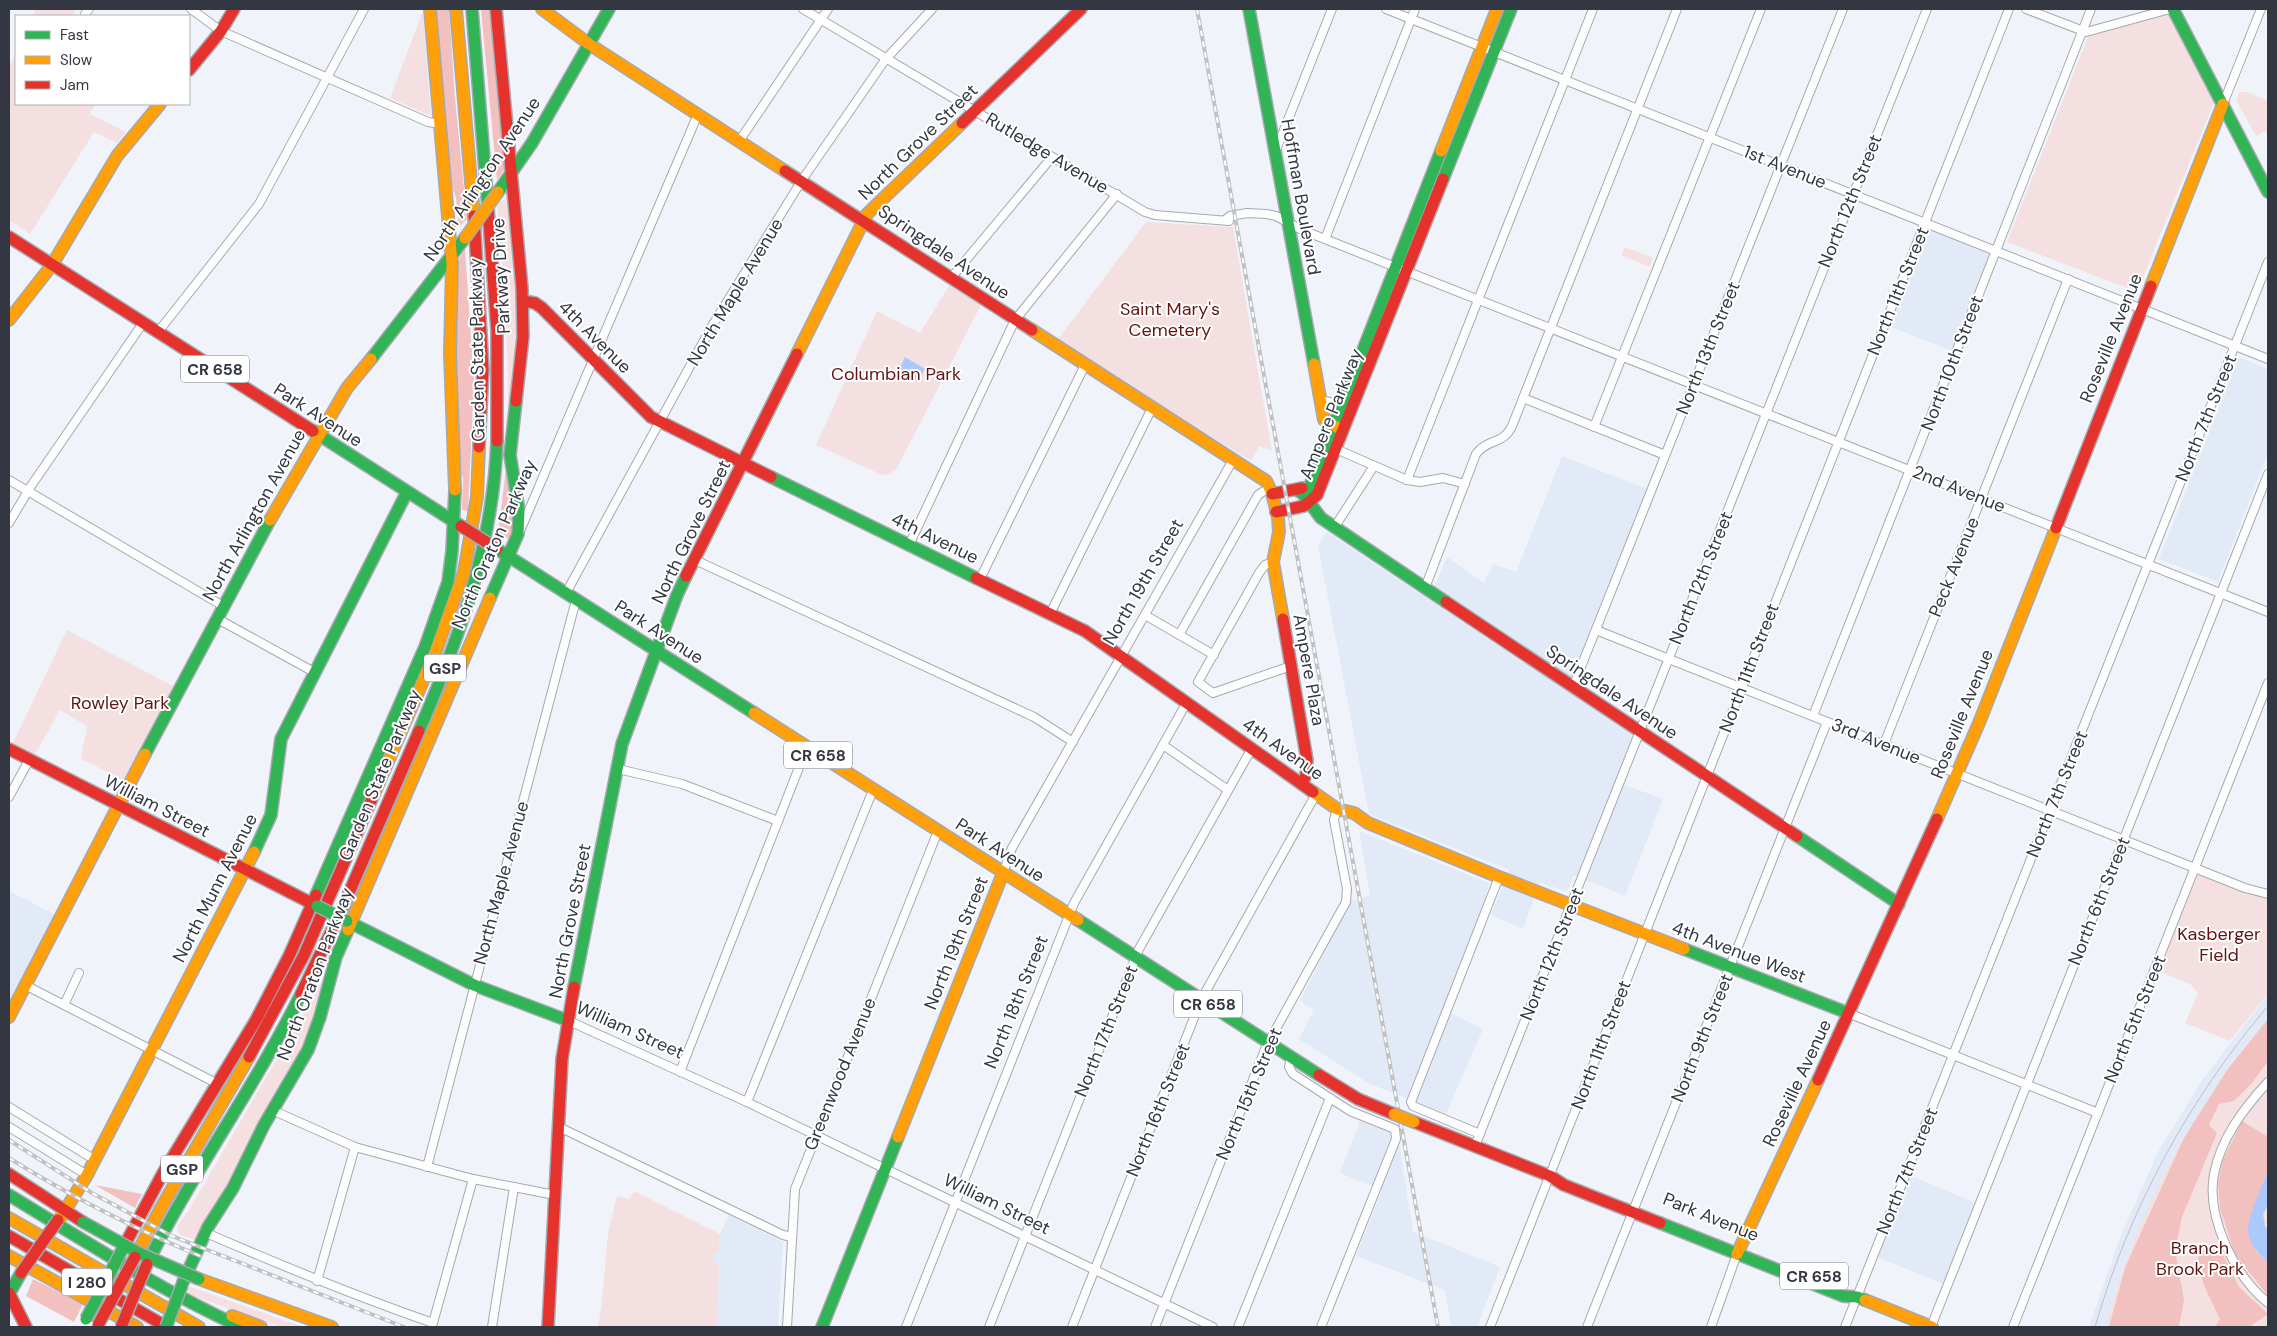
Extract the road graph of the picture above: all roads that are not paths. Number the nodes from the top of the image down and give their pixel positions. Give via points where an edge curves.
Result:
1 (191, 9) edge
2 (234, 9) edge
3 (364, 9) edge
4 (430, 9) edge
5 (456, 9) edge
6 (472, 9) edge
7 (496, 9) edge
8 (542, 9) edge
9 (609, 9) edge
10 (803, 9) edge
11 (828, 9) edge
12 (932, 9) edge
13 (1081, 9) edge
14 (1249, 9) edge
15 (1332, 9) edge
16 (1386, 9) edge
17 (1415, 9) edge
18 (1497, 9) edge
19 (1512, 9) edge
20 (1594, 9) edge
21 (1677, 9) edge
22 (1761, 9) edge
23 (1844, 9) edge
24 (1926, 9) edge
25 (2009, 9) edge
26 (2026, 9) edge
27 (2091, 9) edge
28 (2172, 9) edge
29 (2261, 9) edge
30 (1411, 19) junction
31 (821, 20) junction
32 (221, 32) junction
33 (2082, 32) junction
34 (589, 44) junction
35 (1482, 47) junction
36 (1494, 52) junction
37 (886, 58) junction
38 (190, 69) edge
39 (328, 77) junction
40 (1566, 80) junction
41 (2223, 104) junction
42 (159, 105) edge
43 (1637, 108) junction
44 (976, 111) junction
45 (698, 114) junction
46 (441, 124) junction
47 (1710, 137) junction
48 (740, 140) junction
49 (1275, 152) junction
50 (1052, 157) junction
51 (1781, 165) junction
52 (512, 173) junction
53 (802, 180) junction
54 (2268, 192) edge
55 (1117, 194) junction
56 (1853, 194) junction
57 (864, 220) junction
58 (1925, 222) junction
59 (1288, 224) junction
60 (9, 237) edge
61 (1325, 239) junction
62 (1996, 250) junction
63 (452, 256) junction
64 (2268, 262) edge
65 (52, 265) junction
66 (1395, 266) junction
67 (1407, 271) junction
68 (951, 278) junction
69 (2068, 279) junction
70 (1479, 299) junction
71 (523, 301) junction
72 (2142, 308) junction
73 (9, 320) edge
74 (1015, 320) junction
75 (144, 323) junction
76 (1551, 327) junction
77 (158, 332) junction
78 (2235, 345) junction
79 (1622, 355) junction
80 (592, 358) junction
81 (2268, 359) edge
82 (1085, 365) junction
83 (1649, 366) joint
84 (1694, 384) junction
85 (1321, 397) junction
86 (1523, 398) junction
87 (1342, 400) junction
88 (1152, 408) junction
89 (1766, 412) junction
90 (660, 423) junction
91 (1594, 427) junction
92 (1339, 428) junction
93 (318, 436) junction
94 (1838, 441) junction
95 (1336, 449) junction
96 (1666, 455) junction
97 (1233, 460) junction
98 (743, 465) junction
99 (1374, 466) junction
100 (1910, 470) junction
101 (2268, 474) edge
102 (9, 480) edge
103 (1407, 480) junction
104 (1311, 483) junction
105 (1465, 484) junction
106 (1271, 490) junction
107 (1297, 490) junction
108 (28, 492) junction
109 (407, 492) junction
110 (1981, 498) junction
111 (1309, 504) junction
112 (1276, 512) junction
113 (9, 523) edge
114 (457, 524) junction
115 (2055, 527) junction
116 (1334, 528) junction
117 (516, 539) junction
118 (908, 545) junction
119 (508, 556) junction
120 (694, 560) junction
121 (1273, 562) junction
122 (2148, 564) junction
123 (980, 579) junction
124 (1426, 588) junction
125 (566, 593) junction
126 (2221, 593) junction
127 (576, 600) junction
128 (223, 606) junction
129 (2268, 612) edge
130 (1050, 614) junction
131 (1145, 616) junction
132 (216, 618) junction
133 (1596, 630) junction
134 (1179, 635) junction
135 (656, 651) junction
136 (1214, 655) junction
137 (1122, 656) junction
138 (1669, 659) junction
139 (1291, 666) junction
140 (314, 672) junction
141 (2268, 683) edge
142 (1573, 687) junction
143 (1741, 688) junction
144 (1187, 702) junction
145 (1813, 716) junction
146 (1827, 722) junction
147 (1640, 731) junction
148 (1073, 742) junction
149 (1884, 744) junction
150 (1163, 745) junction
151 (807, 747) junction
152 (1252, 748) junction
153 (9, 749) edge
154 (29, 760) junction
155 (618, 769) junction
156 (1957, 774) junction
157 (1706, 776) junction
158 (1302, 784) junction
159 (873, 790) junction
160 (1228, 790) junction
161 (1316, 794) junction
162 (9, 797) edge
163 (118, 807) junction
164 (1337, 808) junction
165 (2050, 810) junction
166 (778, 821) junction
167 (1368, 823) joint
168 (1785, 828) junction
169 (938, 831) junction
170 (2124, 840) junction
171 (2195, 868) junction
172 (244, 870) junction
173 (1003, 873) junction
174 (1499, 877) junction
175 (2268, 894) edge
176 (1898, 904) junction
177 (315, 905) junction
178 (1571, 905) junction
179 (1069, 915) junction
180 (349, 922) junction
181 (1645, 934) junction
182 (1135, 957) junction
183 (1730, 967) junction
184 (79, 973) dead end
185 (25, 985) junction
186 (474, 985) junction
187 (1201, 1000) junction
188 (64, 1005) junction
189 (1848, 1013) junction
190 (9, 1017) edge
191 (569, 1021) junction
192 (1268, 1042) junction
193 (152, 1050) junction
194 (1953, 1055) junction
195 (1291, 1057) junction
196 (680, 1072) junction
197 (2268, 1082) edge
198 (218, 1084) junction
199 (2027, 1084) junction
200 (1330, 1098) junction
201 (747, 1102) junction
202 (9, 1107) edge
203 (272, 1110) junction
204 (2098, 1113) junction
205 (9, 1126) edge
206 (559, 1127) junction
207 (1480, 1134) junction
208 (816, 1136) junction
209 (1475, 1146) junction
210 (355, 1147) junction
211 (95, 1160) junction
212 (427, 1167) junction
213 (885, 1169) junction
214 (9, 1174) edge
215 (87, 1175) junction
216 (1550, 1176) junction
217 (473, 1179) junction
218 (514, 1187) junction
219 (9, 1195) edge
220 (555, 1195) junction
221 (955, 1203) junction
222 (1634, 1209) junction
223 (61, 1215) junction
224 (9, 1218) edge
225 (204, 1232) junction
226 (9, 1236) edge
227 (792, 1237) junction
228 (1025, 1237) junction
229 (1739, 1251) junction
230 (9, 1254) edge
231 (9, 1270) edge
232 (1094, 1270) junction
233 (20, 1274) junction
234 (317, 1281) junction
235 (168, 1290) junction
236 (9, 1294) edge
237 (1857, 1297) junction
238 (147, 1299) junction
239 (2268, 1303) edge
240 (1164, 1304) junction
241 (84, 1323) edge
242 (433, 1325) edge
243 (100, 1326) edge
244 (26, 1327) edge
245 (121, 1327) edge
246 (137, 1327) edge
247 (167, 1327) edge
248 (199, 1327) edge
249 (222, 1327) edge
250 (241, 1327) edge
251 (262, 1327) edge
252 (332, 1327) edge
253 (492, 1327) edge
254 (548, 1327) edge
255 (788, 1327) edge
256 (822, 1327) edge
257 (906, 1327) edge
258 (989, 1327) edge
259 (1072, 1327) edge
260 (1155, 1327) edge
261 (1213, 1327) edge
262 (1238, 1327) edge
263 (1320, 1327) edge
264 (1490, 1327) edge
265 (1587, 1327) edge
266 (1712, 1327) edge
267 (1845, 1327) edge
268 (1931, 1327) edge
269 (2013, 1327) edge

1 - 32 street
2 - 32 main road
3 - 39 street
4 - 46 main road
5 - 243 main road, Garden State Parkway / GSP, bridge via 483,369 478,497 464,572 438,646 306,951 259,1040 162,1206
6 - 245 main road, Garden State Parkway / GSP, bridge via 494,273 498,366 494,487 480,567 451,655 322,952 271,1050 178,1204 147,1264
7 - 52 main road, Parkway Drive
8 - 34 main road, Springdale Avenue
9 - 34 main road, North Arlington Avenue
10 - 31 street, Rutledge Avenue
11 - 31 street
12 - 37 street, North Maple Avenue
13 - 44 main road, North Grove Street
14 - 49 main road, Hoffman Boulevard
15 - 49 street
16 - 30 street, 1st Avenue
17 - 30 street
18 - 35 main road, Ampere Parkway
19 - 36 main road, Ampere Parkway
20 - 40 street
21 - 43 street
22 - 47 street
23 - 51 street, North 13th Street
24 - 56 street, North 12th Street
25 - 58 street, North 11th Street
26 - 33 street
27 - 33 street, North 10th Street
28 - 33 street
28 - 41 main road
29 - 41 street
30 - 35 street, 1st Avenue
30 - 61 street
31 - 37 street, Rutledge Avenue
31 - 48 street
32 - 38 main road
32 - 39 street
33 - 62 street, North 10th Street
34 - 45 main road, Springdale Avenue
34 - 52 main road, North Arlington Avenue
35 - 36 street, 1st Avenue
35 - 66 main road, Ampere Parkway
36 - 40 street, 1st Avenue
36 - 67 main road, Ampere Parkway
37 - 44 street, Rutledge Avenue
37 - 53 street, North Maple Avenue
39 - 46 street via 428,122
39 - 77 street via 259,204
40 - 43 street, 1st Avenue
40 - 70 street
41 - 54 main road
41 - 72 main road, Roseville Avenue
42 - 65 main road via 117,156
43 - 47 street, 1st Avenue
43 - 76 street
44 - 50 street, Rutledge Avenue
44 - 57 main road, North Grove Street via 873,206
45 - 48 main road, Springdale Avenue
45 - 80 street, North Oraton Parkway
46 - 63 main road
47 - 51 street, 1st Avenue
47 - 79 street
48 - 53 main road, Springdale Avenue
49 - 59 main road, Hoffman Boulevard
50 - 55 street, Rutledge Avenue
50 - 68 street
51 - 56 street, 1st Avenue
51 - 84 street, North 13th Street
52 - 63 main road, North Arlington Avenue, bridge
52 - 71 main road, Parkway Drive
53 - 57 main road, Springdale Avenue
53 - 90 street, North Maple Avenue via 712,326
55 - 59 street, Rutledge Avenue via 1150,214 1225,220 1247,213 1272,215
55 - 74 street
56 - 58 street, 1st Avenue
56 - 89 street, North 12th Street
57 - 68 main road, Springdale Avenue
57 - 98 main road, North Grove Street
58 - 62 street, 1st Avenue
58 - 94 street, North 11th Street
59 - 61 street, Rutledge Avenue
59 - 85 main road, Hoffman Boulevard
60 - 65 main road, Park Avenue / CR 658
61 - 66 street, Rutledge Avenue
62 - 69 street, 1st Avenue
62 - 100 street, North 10th Street
63 - 93 main road, North Arlington Avenue via 347,388
63 - 114 main road via 450,354
64 - 78 street, North 7th Street
65 - 73 main road
65 - 75 main road, Park Avenue / CR 658
66 - 67 street, Rutledge Avenue
66 - 87 main road, Ampere Parkway
67 - 70 street, Rutledge Avenue
67 - 92 main road, Ampere Parkway
68 - 74 main road, Springdale Avenue
69 - 72 street, 1st Avenue
69 - 110 street, Peck Avenue
70 - 76 street, Rutledge Avenue
70 - 103 street
71 - 80 main road, 4th Avenue via 542,308
71 - 117 main road, Parkway Drive via 523,338 510,456 519,511
72 - 78 street, 1st Avenue
72 - 115 main road, Roseville Avenue
74 - 82 main road, Springdale Avenue
74 - 118 street
75 - 77 main road, Park Avenue / CR 658
75 - 108 street
76 - 79 street, Rutledge Avenue
76 - 86 street
77 - 93 main road, Park Avenue / CR 658
78 - 81 street, 1st Avenue
78 - 122 street, North 7th Street
79 - 83 street, Rutledge Avenue
79 - 91 street
80 - 90 main road, 4th Avenue via 650,417
80 - 117 street, North Oraton Parkway
82 - 88 main road, Springdale Avenue
82 - 123 street
83 - 84 street, 2nd Avenue
84 - 89 street, 2nd Avenue
84 - 96 street, North 13th Street
85 - 87 street via 1334,403
85 - 92 main road, Hoffman Boulevard via 1324,420
86 - 91 street
86 - 105 street via 1508,435 1479,450
87 - 92 main road, Ampere Parkway
88 - 97 main road, Springdale Avenue
88 - 130 street
89 - 94 street, 2nd Avenue
89 - 138 street, North 12th Street
90 - 98 main road, 4th Avenue
90 - 125 street, North Maple Avenue
91 - 96 street
92 - 95 main road, Ampere Parkway
92 - 104 main road, Ampere Parkway
93 - 109 main road, Park Avenue / CR 658
93 - 128 main road, North Arlington Avenue
94 - 100 street, 2nd Avenue
94 - 143 street, North 11th Street
95 - 99 street
95 - 111 main road, Ampere Parkway via 1317,495
96 - 133 street, North 13th Street
97 - 106 main road, Springdale Avenue via 1263,478
97 - 131 street, North 19th Street
98 - 118 main road, 4th Avenue
98 - 120 main road, North Grove Street
99 - 103 street
99 - 116 street
100 - 110 street, 2nd Avenue
100 - 145 street, North 10th Street
101 - 126 street, North 6th Street
102 - 108 street
103 - 105 street via 1420,482 1443,478
104 - 107 main road
104 - 111 main road, Ampere Parkway
105 - 124 street
106 - 107 main road
106 - 112 main road
106 - 134 street via 1258,495
107 - 111 main road, Springdale Avenue
108 - 113 street
108 - 128 street
109 - 114 main road, Park Avenue / CR 658
109 - 140 main road, North Munn Avenue
110 - 115 street, 2nd Avenue
110 - 149 street, Peck Avenue
111 - 112 main road
111 - 116 main road, Springdale Avenue
112 - 121 main road via 1278,532
114 - 119 main road, Park Avenue / CR 658, bridge
114 - 177 main road, North Oraton Parkway via 449,574 434,625
115 - 122 street, 2nd Avenue
115 - 156 main road, Roseville Avenue
116 - 124 main road, Springdale Avenue
117 - 119 main road, North Oraton Parkway
118 - 123 main road, 4th Avenue
119 - 125 main road, Park Avenue / CR 658
119 - 180 main road, North Oraton Parkway
120 - 135 main road, North Grove Street
120 - 148 street via 1034,717
121 - 136 street via 1261,570
121 - 139 main road, Ampere Plaza
122 - 126 street, 2nd Avenue
122 - 165 street, North 7th Street
123 - 130 main road, 4th Avenue
124 - 142 main road, Springdale Avenue
125 - 127 main road, Park Avenue / CR 658
126 - 129 street, 2nd Avenue
126 - 170 street, North 6th Street
127 - 135 main road, Park Avenue / CR 658
127 - 186 street, North Maple Avenue
128 - 132 main road, North Arlington Avenue
130 - 137 main road, 4th Avenue via 1085,630
131 - 134 street
131 - 137 street, North 19th Street
132 - 140 street
132 - 163 main road, North Arlington Avenue
133 - 138 street, 3rd Avenue
133 - 142 street, North 13th Street
134 - 136 street
135 - 151 main road, Park Avenue / CR 658
135 - 155 main road, North Grove Street via 622,744
136 - 139 street via 1198,682 1213,693
137 - 144 main road, 4th Avenue
137 - 148 street, North 19th Street
138 - 143 street, 3rd Avenue
138 - 147 street, North 12th Street
139 - 158 main road, Ampere Plaza via 1307,760
140 - 172 main road, North Munn Avenue via 281,738 271,818
141 - 171 street, North 5th Street
142 - 147 main road, Springdale Avenue
143 - 145 street, 3rd Avenue
143 - 157 street, North 11th Street
144 - 150 street, North 18th Street
144 - 152 main road, 4th Avenue
145 - 146 street, 3rd Avenue
146 - 149 street, 3rd Avenue
146 - 168 street, North 9th Street
147 - 157 main road, Springdale Avenue
147 - 178 street, North 12th Street
148 - 173 street, North 19th Street via 1012,848
149 - 156 street, 3rd Avenue
150 - 160 street
150 - 179 street, North 18th Street
151 - 159 main road, Park Avenue / CR 658
151 - 166 street
152 - 158 main road, 4th Avenue
152 - 160 street, North 17th Street
153 - 154 main road, William Street
154 - 162 street
154 - 163 main road, William Street
155 - 166 street via 682,784
155 - 191 main road, North Grove Street
156 - 165 street, 3rd Avenue
156 - 176 main road, Roseville Avenue
157 - 168 main road, Springdale Avenue
157 - 181 street, North 11th Street
158 - 161 main road, 4th Avenue
159 - 169 main road, Park Avenue / CR 658
159 - 201 street
160 - 182 street, North 17th Street
161 - 164 main road, 4th Avenue
161 - 187 street, North 16th Street
163 - 172 main road, William Street
163 - 185 main road, North Arlington Avenue
164 - 167 main road, 4th Avenue
164 - 192 street, North 15th Street via 1334,820 1347,898
165 - 170 street, 3rd Avenue
165 - 194 street, North 7th Street
166 - 196 street
167 - 174 main road, 4th Avenue West
168 - 176 main road, Springdale Avenue
168 - 183 street, North 9th Street
169 - 173 main road, Park Avenue / CR 658
169 - 208 street, Greenwood Avenue
170 - 171 street, 3rd Avenue
170 - 199 street, North 6th Street
171 - 175 street, 3rd Avenue
171 - 204 street, North 5th Street
172 - 177 main road, William Street
172 - 193 main road, North Munn Avenue
173 - 179 main road, Park Avenue / CR 658
173 - 213 main road, North 19th Street
174 - 178 main road, 4th Avenue West
174 - 207 street via 1411,1102 1413,1106
176 - 189 main road, Roseville Avenue
177 - 180 main road, William Street, bridge
177 - 198 main road, North Oraton Parkway via 267,1000
178 - 181 main road, 4th Avenue West
178 - 207 street, North 12th Street
179 - 182 main road, Park Avenue / CR 658
179 - 221 street, North 18th Street
180 - 186 main road, William Street
180 - 203 main road, North Oraton Parkway via 333,964 312,1040 297,1072
181 - 183 main road, 4th Avenue West
181 - 216 street, North 11th Street
182 - 187 main road, Park Avenue / CR 658
182 - 228 street, North 17th Street
183 - 189 main road, 4th Avenue West
183 - 222 street, North 9th Street
184 - 188 street
185 - 188 street
185 - 190 main road, North Arlington Avenue
186 - 191 main road, William Street
186 - 212 street, North Maple Avenue
187 - 192 main road, Park Avenue / CR 658
187 - 232 street, North 16th Street
188 - 193 street
189 - 194 street, 4th Avenue West
189 - 229 main road, Roseville Avenue
191 - 196 street, William Street
191 - 206 main road, North Grove Street via 562,1059
192 - 195 main road, Park Avenue / CR 658
192 - 240 street, North 15th Street
193 - 198 street
193 - 211 main road, North Munn Avenue
194 - 199 street, 4th Avenue West
194 - 237 street, North 7th Street
195 - 200 street via 1288,1064 1291,1073
195 - 209 main road, Park Avenue / CR 658, bridge via 1358,1099
196 - 201 street, William Street
197 - 239 street via 2233,1128 2218,1162 2213,1186 2219,1225 2229,1252 2242,1277
198 - 241 main road, North Oraton Parkway, bridge via 163,1172
199 - 204 street, 4th Avenue West
199 - 268 street, North 6th Street
200 - 262 street
200 - 263 street via 1354,1113 1395,1129 1396,1139
201 - 208 street, William Street
202 - 211 street
203 - 210 street
203 - 225 main road, North Oraton Parkway via 233,1188
204 - 269 street, North 5th Street
205 - 215 street
206 - 220 main road, North Grove Street
206 - 227 street
207 - 209 street, North 12th Street
208 - 213 street, William Street
208 - 227 street, Greenwood Avenue via 795,1189
209 - 216 main road, Park Avenue / CR 658
210 - 212 street
210 - 234 street
211 - 215 main road, North Munn Avenue
212 - 217 street
213 - 221 street, William Street
213 - 256 main road, North 19th Street
214 - 223 main road
215 - 223 main road, North Munn Avenue
216 - 222 main road, Park Avenue / CR 658 via 1567,1179
216 - 264 street, North 11th Street
217 - 218 street
217 - 242 street
218 - 220 street
218 - 253 street
219 - 235 main road
220 - 254 main road, North Grove Street
221 - 228 street, William Street
221 - 257 street, North 18th Street
222 - 229 main road, Park Avenue / CR 658
222 - 265 street, North 9th Street
223 - 233 main road, North Munn Avenue, bridge
223 - 252 main road, bridge via 83,1222 139,1253 200,1279
224 - 238 main road, I 280
225 - 234 street
225 - 247 main road, North Oraton Parkway, bridge
226 - 247 main road, I 280
227 - 255 street, Greenwood Avenue
228 - 232 street, William Street
228 - 258 street, North 17th Street
229 - 237 main road, Park Avenue / CR 658 via 1844,1296
229 - 266 street, Roseville Avenue
230 - 246 main road
231 - 233 main road
232 - 240 street, William Street
232 - 259 street, North 16th Street
233 - 236 main road, North Munn Avenue
234 - 242 street
235 - 250 main road
235 - 251 main road
236 - 244 main road
237 - 267 street, North 7th Street
237 - 268 main road, Park Avenue / CR 658
238 - 248 main road, I 280
238 - 249 main road via 178,1306
240 - 260 street, North 15th Street
240 - 261 street, William Street

